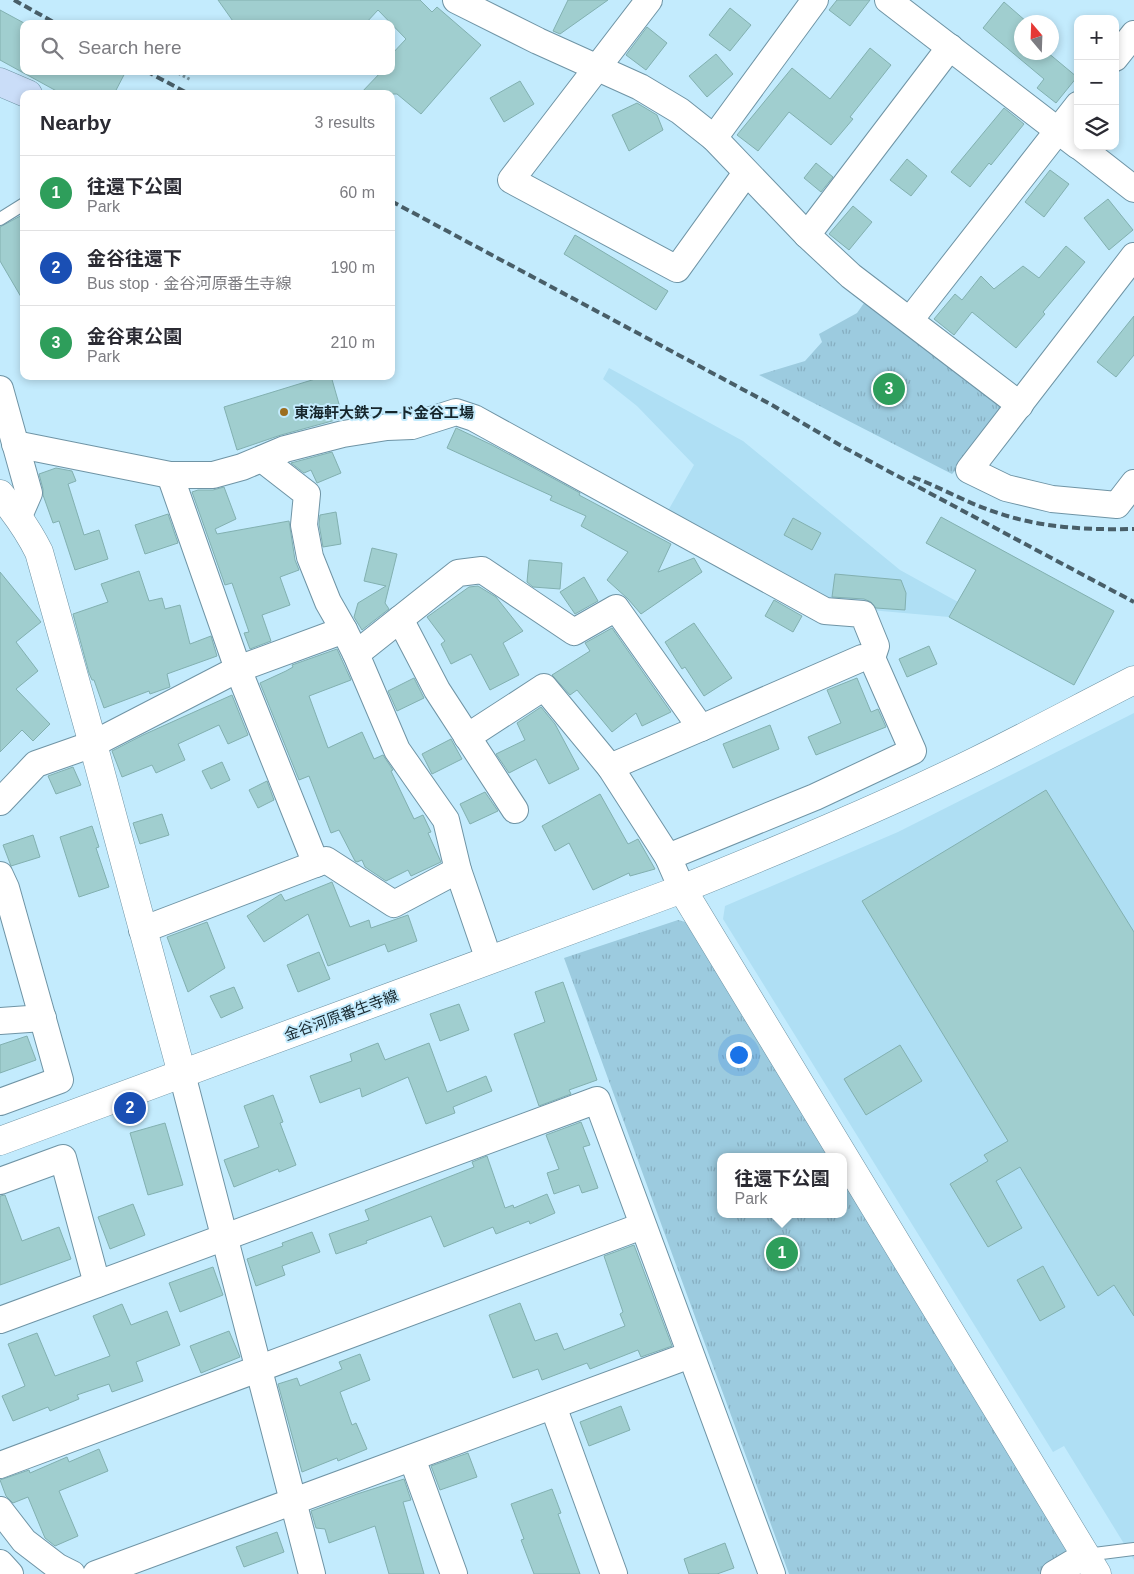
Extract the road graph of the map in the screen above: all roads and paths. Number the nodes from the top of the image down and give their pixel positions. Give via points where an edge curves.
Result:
1 (456, 0) edge
2 (815, 0) edge
3 (888, 0) edge
4 (640, 3) edge
5 (1134, 34) edge
6 (950, 47) junction
7 (1119, 53) edge
8 (597, 68) junction
9 (182, 75) edge
10 (192, 80) dead end
11 (0, 82) edge
12 (20, 91) edge
13 (1074, 126) edge
14 (714, 138) junction
15 (1071, 141) edge
16 (746, 173) junction
17 (1134, 189) edge
18 (20, 206) edge
19 (0, 219) edge
20 (807, 235) junction
21 (1134, 256) edge
22 (910, 320) junction
23 (0, 388) edge
24 (1020, 405) junction
25 (15, 444) junction
26 (262, 459) junction
27 (170, 475) junction
28 (1134, 483) edge
29 (0, 494) edge
30 (19, 516) junction
31 (400, 619) junction
32 (344, 630) junction
33 (356, 654) junction
34 (872, 658) junction
35 (238, 669) junction
36 (1134, 680) edge
37 (701, 728) junction
38 (467, 737) junction
39 (93, 744) junction
40 (610, 768) junction
41 (0, 802) edge
42 (515, 810) dead end
43 (668, 857) junction
44 (316, 864) junction
45 (458, 870) junction
46 (0, 875) edge
47 (682, 889) junction
48 (142, 930) junction
49 (489, 960) junction
50 (43, 1018) junction
51 (0, 1021) edge
52 (182, 1074) junction
53 (0, 1102) edge
54 (0, 1141) edge
55 (842, 1153) edge
56 (847, 1161) edge
57 (0, 1182) edge
58 (642, 1226) junction
59 (224, 1237) junction
60 (97, 1284) junction
61 (0, 1320) edge
62 (690, 1355) junction
63 (258, 1370) junction
64 (553, 1406) junction
65 (412, 1458) junction
66 (0, 1464) edge
67 (293, 1500) junction
68 (0, 1510) edge
69 (1134, 1549) edge
70 (0, 1563) edge
71 (1092, 1564) edge
72 (10, 1574) edge
73 (72, 1574) edge
74 (96, 1574) edge
75 (312, 1574) edge
76 (454, 1574) edge
77 (614, 1574) edge
78 (772, 1574) edge
79 (1054, 1574) edge

1 - 8 street
2 - 14 street
3 - 6 street
4 - 8 street
5 - 7 street
6 - 15 street
6 - 20 street
8 - 14 street via 664,101
8 - 16 street via 510,180 677,269
9 - 10 path
11 - 12 main road
13 - 15 street
14 - 16 street
15 - 17 street
15 - 22 street
16 - 20 street
18 - 19 lane
20 - 22 street via 851,276
21 - 24 street
22 - 24 street
23 - 25 street
24 - 28 street via 969,470 1006,488 1052,499 1117,505
25 - 27 street
25 - 30 street via 29,493
26 - 27 street via 213,475
26 - 32 street via 307,494 304,525 310,557 328,602
26 - 34 street via 285,449 342,434 412,426 456,412 474,418 825,611 863,614 876,646
27 - 35 street
29 - 30 street
30 - 39 street via 39,552
31 - 33 street
31 - 37 street via 458,573 482,570 574,632 616,608
31 - 38 street via 437,690
32 - 33 street
32 - 35 street
33 - 45 street via 397,750 446,820
34 - 37 street via 862,658
34 - 43 street via 913,750 815,797
35 - 39 street
35 - 44 street
36 - 47 street, 金谷河原番生寺線 via 911,792 790,846
37 - 40 street
38 - 40 street via 544,687
38 - 42 street
39 - 41 street via 36,764
39 - 48 street
40 - 43 street
43 - 47 street
44 - 45 street via 326,860 394,904
44 - 48 street
45 - 49 street
46 - 50 street
47 - 49 street, 金谷河原番生寺線
47 - 55 street
48 - 52 street
49 - 52 street, 金谷河原番生寺線
50 - 51 street
50 - 53 street via 60,1080
52 - 54 street, 金谷河原番生寺線
52 - 59 street
56 - 71 street
57 - 60 street via 63,1158
58 - 59 street via 597,1100
58 - 62 street
58 - 63 street
59 - 60 street
59 - 63 street
60 - 61 street
62 - 64 street
62 - 78 street
63 - 66 street
63 - 67 street
64 - 65 street
64 - 77 street
65 - 67 street
65 - 76 street
67 - 74 street
67 - 75 street
68 - 73 street via 24,1541
69 - 71 lane
70 - 72 street
71 - 79 street

